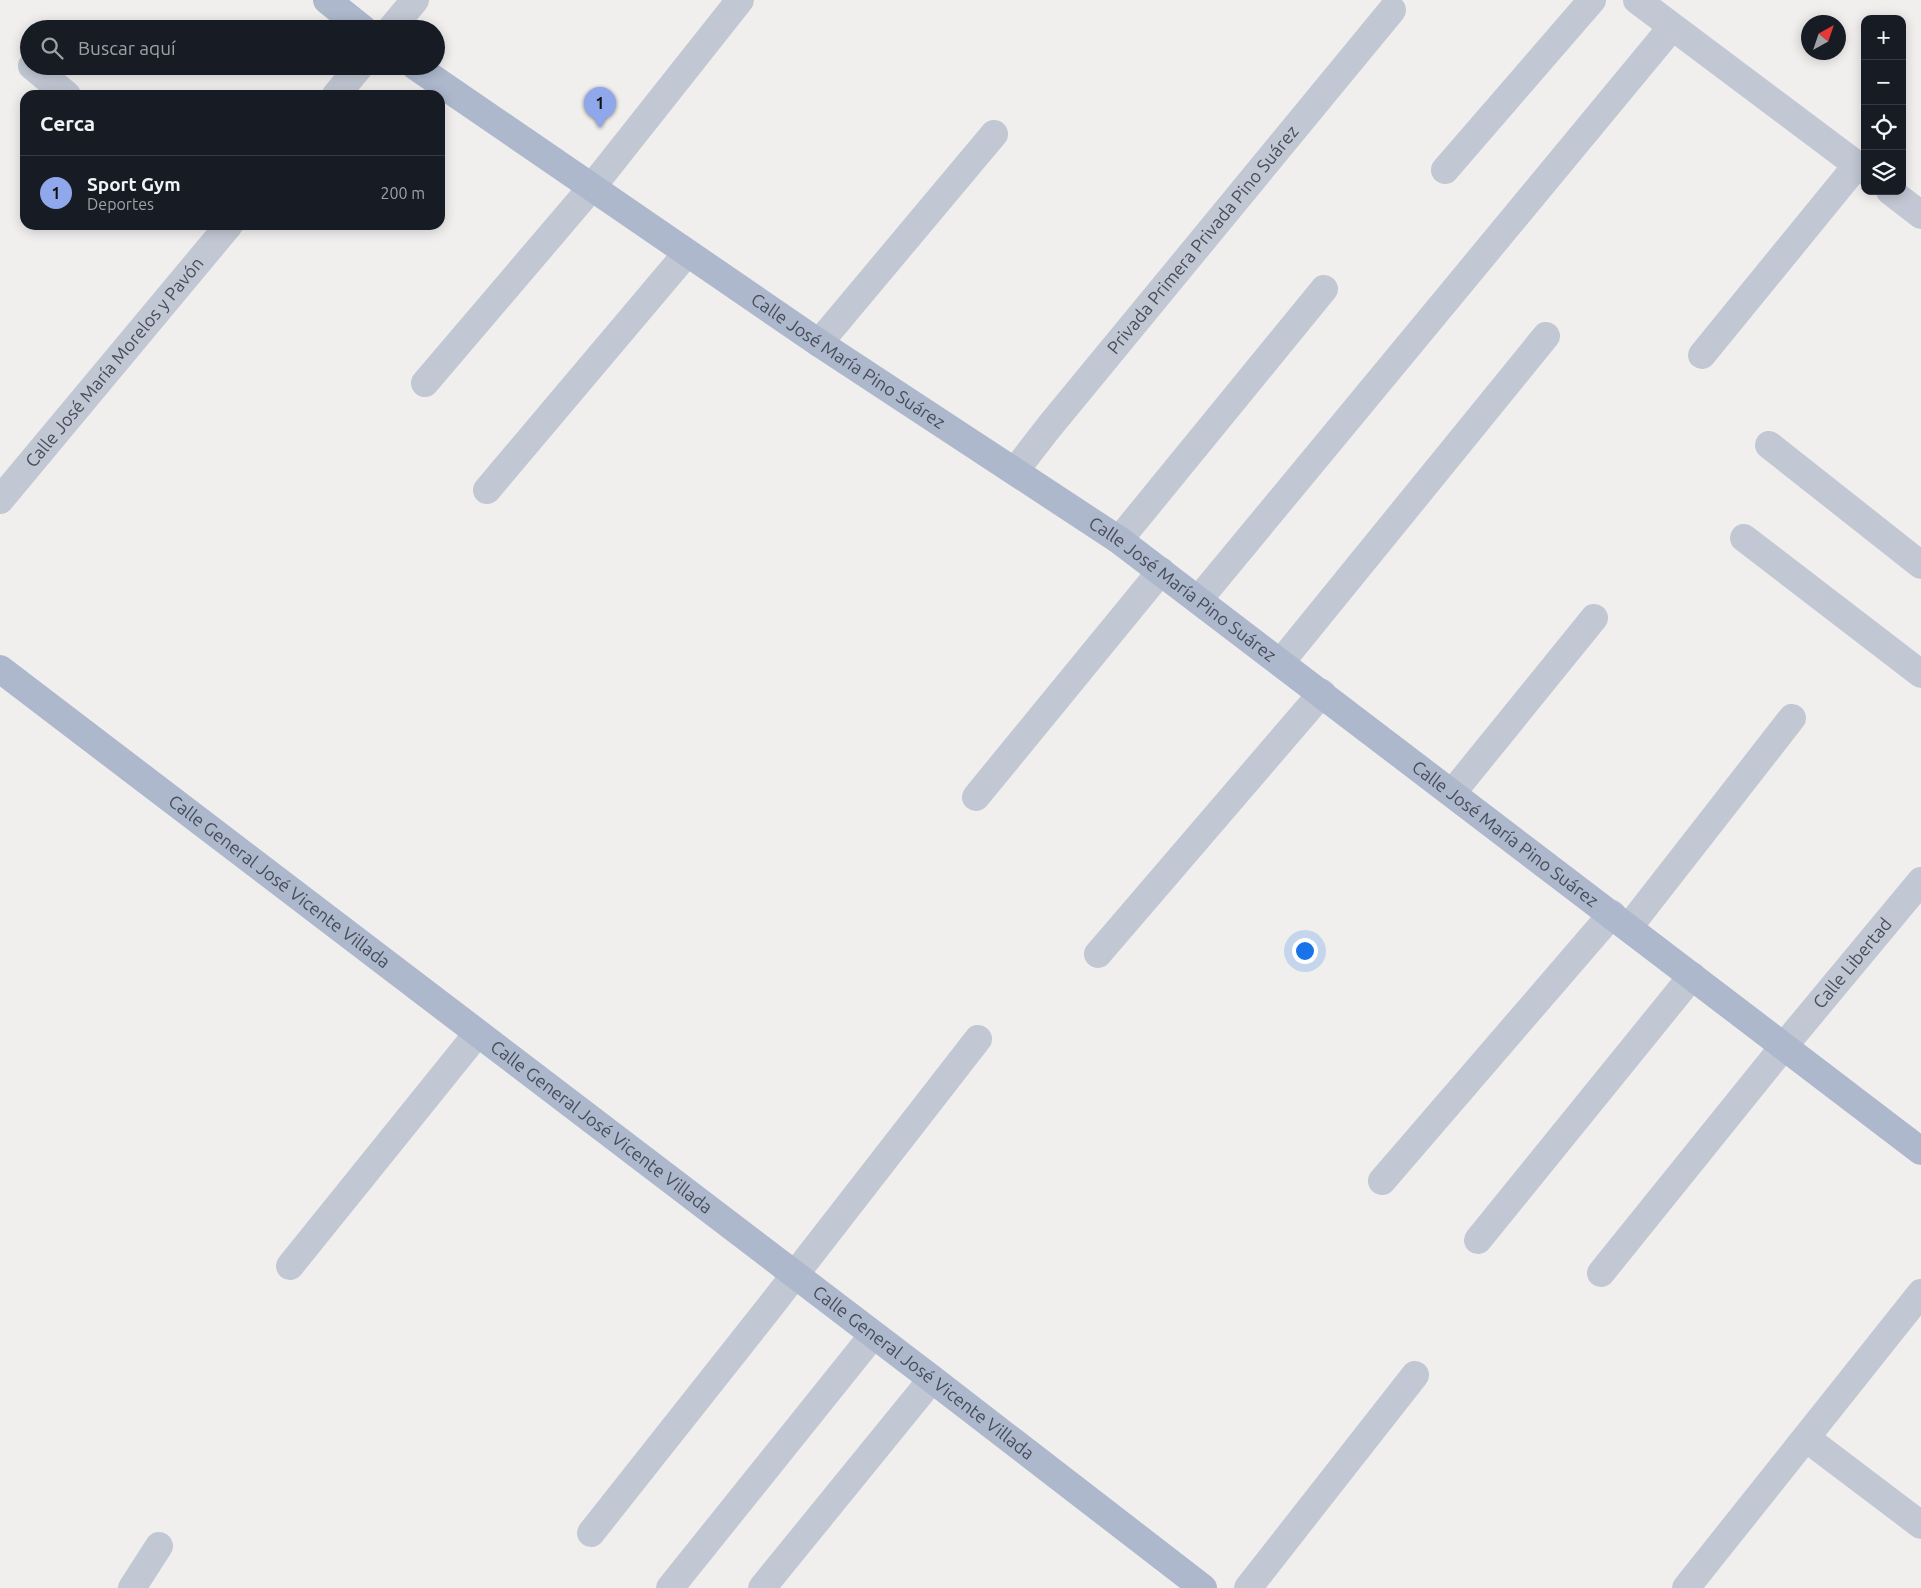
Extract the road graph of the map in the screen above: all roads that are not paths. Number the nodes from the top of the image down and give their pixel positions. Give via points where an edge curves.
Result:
1 (327, 0) edge
2 (415, 0) edge
3 (740, 0) edge
4 (1592, 0) edge
5 (1637, 0) edge
6 (1392, 10) dead end
7 (352, 20) edge
8 (398, 20) edge
9 (1672, 27) junction
10 (43, 75) edge
11 (353, 75) edge
12 (428, 75) edge
13 (61, 90) edge
14 (340, 90) edge
15 (994, 134) dead end
16 (1861, 168) edge
17 (1445, 170) dead end
18 (592, 187) junction
19 (1895, 195) edge
20 (1921, 215) edge
21 (225, 230) edge
22 (687, 253) junction
23 (1324, 289) dead end
24 (1546, 336) dead end
25 (819, 343) junction
26 (1702, 354) dead end
27 (425, 383) dead end
28 (1769, 445) dead end
29 (1015, 471) junction
30 (487, 490) dead end
31 (0, 500) edge
32 (1744, 538) dead end
33 (1118, 540) junction
34 (1921, 565) edge
35 (1161, 571) junction
36 (1199, 599) junction
37 (1594, 618) dead end
38 (1281, 662) junction
39 (0, 668) edge
40 (1921, 674) edge
41 (1322, 693) junction
42 (1792, 718) dead end
43 (1453, 792) junction
44 (976, 798) dead end
45 (1921, 881) edge
46 (1620, 920) junction
47 (1098, 954) dead end
48 (1692, 976) junction
49 (477, 1034) junction
50 (978, 1039) dead end
51 (1784, 1046) junction
52 (1921, 1151) edge
53 (1382, 1181) dead end
54 (1478, 1240) dead end
55 (290, 1266) dead end
56 (1601, 1273) dead end
57 (794, 1275) junction
58 (1921, 1293) edge
59 (873, 1335) junction
60 (1415, 1375) dead end
61 (932, 1379) junction
62 (1806, 1438) junction
63 (1921, 1525) edge
64 (591, 1532) dead end
65 (159, 1546) dead end
66 (132, 1588) edge
67 (670, 1588) edge
68 (762, 1588) edge
69 (1203, 1588) edge
70 (1248, 1588) edge
71 (1686, 1588) edge

1 - 7 main road
2 - 8 street
3 - 18 street
4 - 17 street
5 - 9 street
6 - 29 street, Privada Primera Privada Pino Suárez
9 - 16 street
9 - 36 street
10 - 13 street
11 - 14 street
12 - 18 main road, Calle José María Pino Suárez
15 - 25 street
16 - 26 street
18 - 22 main road, Calle José María Pino Suárez
18 - 27 street
19 - 20 street
21 - 31 street, Calle José María Morelos y Pavón
22 - 25 main road, Calle José María Pino Suárez
22 - 30 street
23 - 33 street
24 - 38 street
25 - 29 main road, Calle José María Pino Suárez
28 - 34 street
29 - 33 main road, Calle José María Pino Suárez
32 - 40 street
33 - 35 main road, Calle José María Pino Suárez
35 - 36 main road, Calle José María Pino Suárez
35 - 44 street
36 - 38 main road, Calle José María Pino Suárez
37 - 43 street
38 - 41 main road, Calle José María Pino Suárez
39 - 49 main road, Calle General José Vicente Villada
41 - 43 main road, Calle José María Pino Suárez
41 - 47 street
42 - 46 street
43 - 46 main road, Calle José María Pino Suárez
45 - 51 street, Calle Libertad
46 - 48 main road, Calle José María Pino Suárez
46 - 53 street
48 - 51 main road, Calle José María Pino Suárez
48 - 54 street
49 - 55 street
49 - 57 main road, Calle General José Vicente Villada
50 - 57 street
51 - 52 main road, Calle José María Pino Suárez
51 - 56 street, Calle Libertad
57 - 59 main road, Calle General José Vicente Villada
57 - 64 street
58 - 62 street
59 - 61 main road, Calle General José Vicente Villada
59 - 67 street
60 - 70 street
61 - 68 street
61 - 69 main road, Calle General José Vicente Villada
62 - 63 street
62 - 71 street
65 - 66 street

